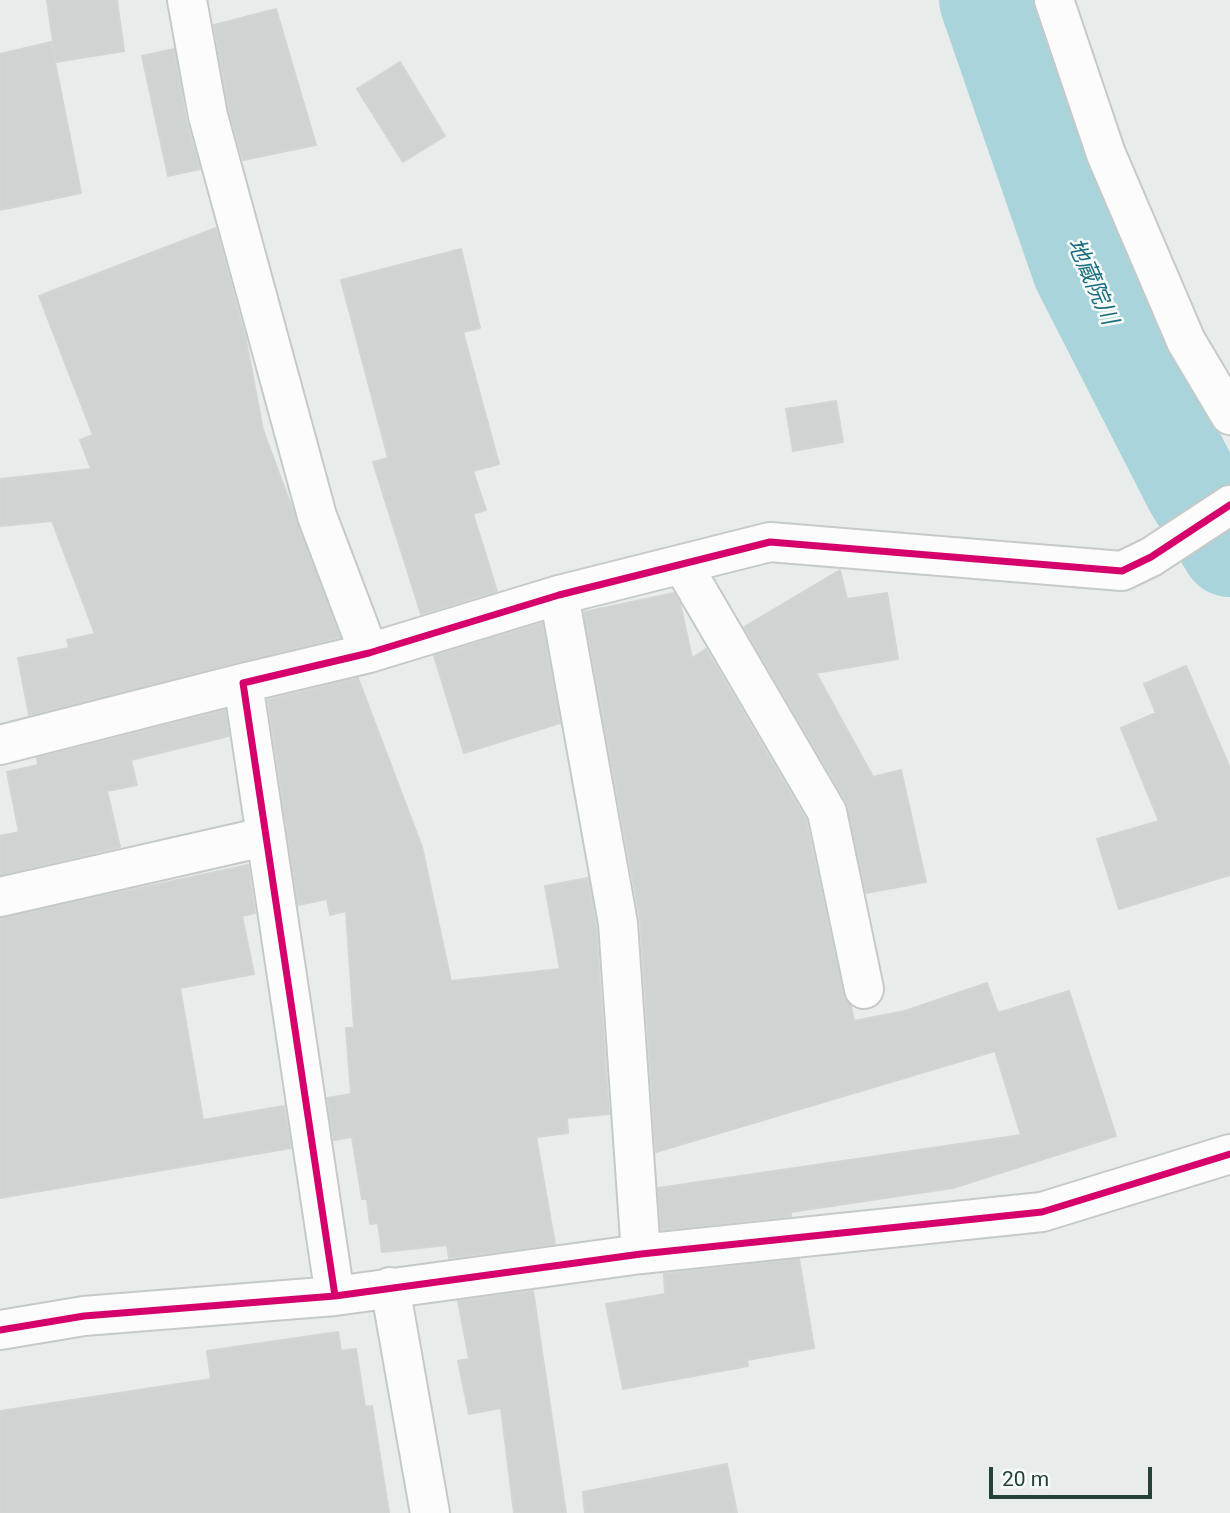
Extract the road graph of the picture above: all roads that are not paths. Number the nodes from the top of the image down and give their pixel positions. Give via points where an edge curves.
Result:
1 (187, 0) edge
2 (1054, 0) edge
3 (1230, 415) edge
4 (1230, 505) edge
5 (682, 564) junction
6 (559, 595) junction
7 (369, 653) junction
8 (243, 683) junction
9 (0, 745) edge
10 (264, 837) junction
11 (0, 897) edge
12 (864, 989) dead end
13 (1230, 1154) edge
14 (641, 1254) junction
15 (390, 1287) junction
16 (335, 1296) junction
17 (0, 1330) edge
18 (430, 1513) edge

1 - 7 street via 208,116 317,516
2 - 3 street via 1111,167 1186,341
4 - 5 street via 1122,571 770,542
5 - 6 street
5 - 12 street via 827,812
6 - 7 street
6 - 14 street via 618,923
7 - 8 street
8 - 9 street
8 - 10 street
10 - 11 street
10 - 16 street
13 - 14 street via 1042,1212
14 - 15 street
15 - 16 street
15 - 18 street
16 - 17 street via 84,1316

